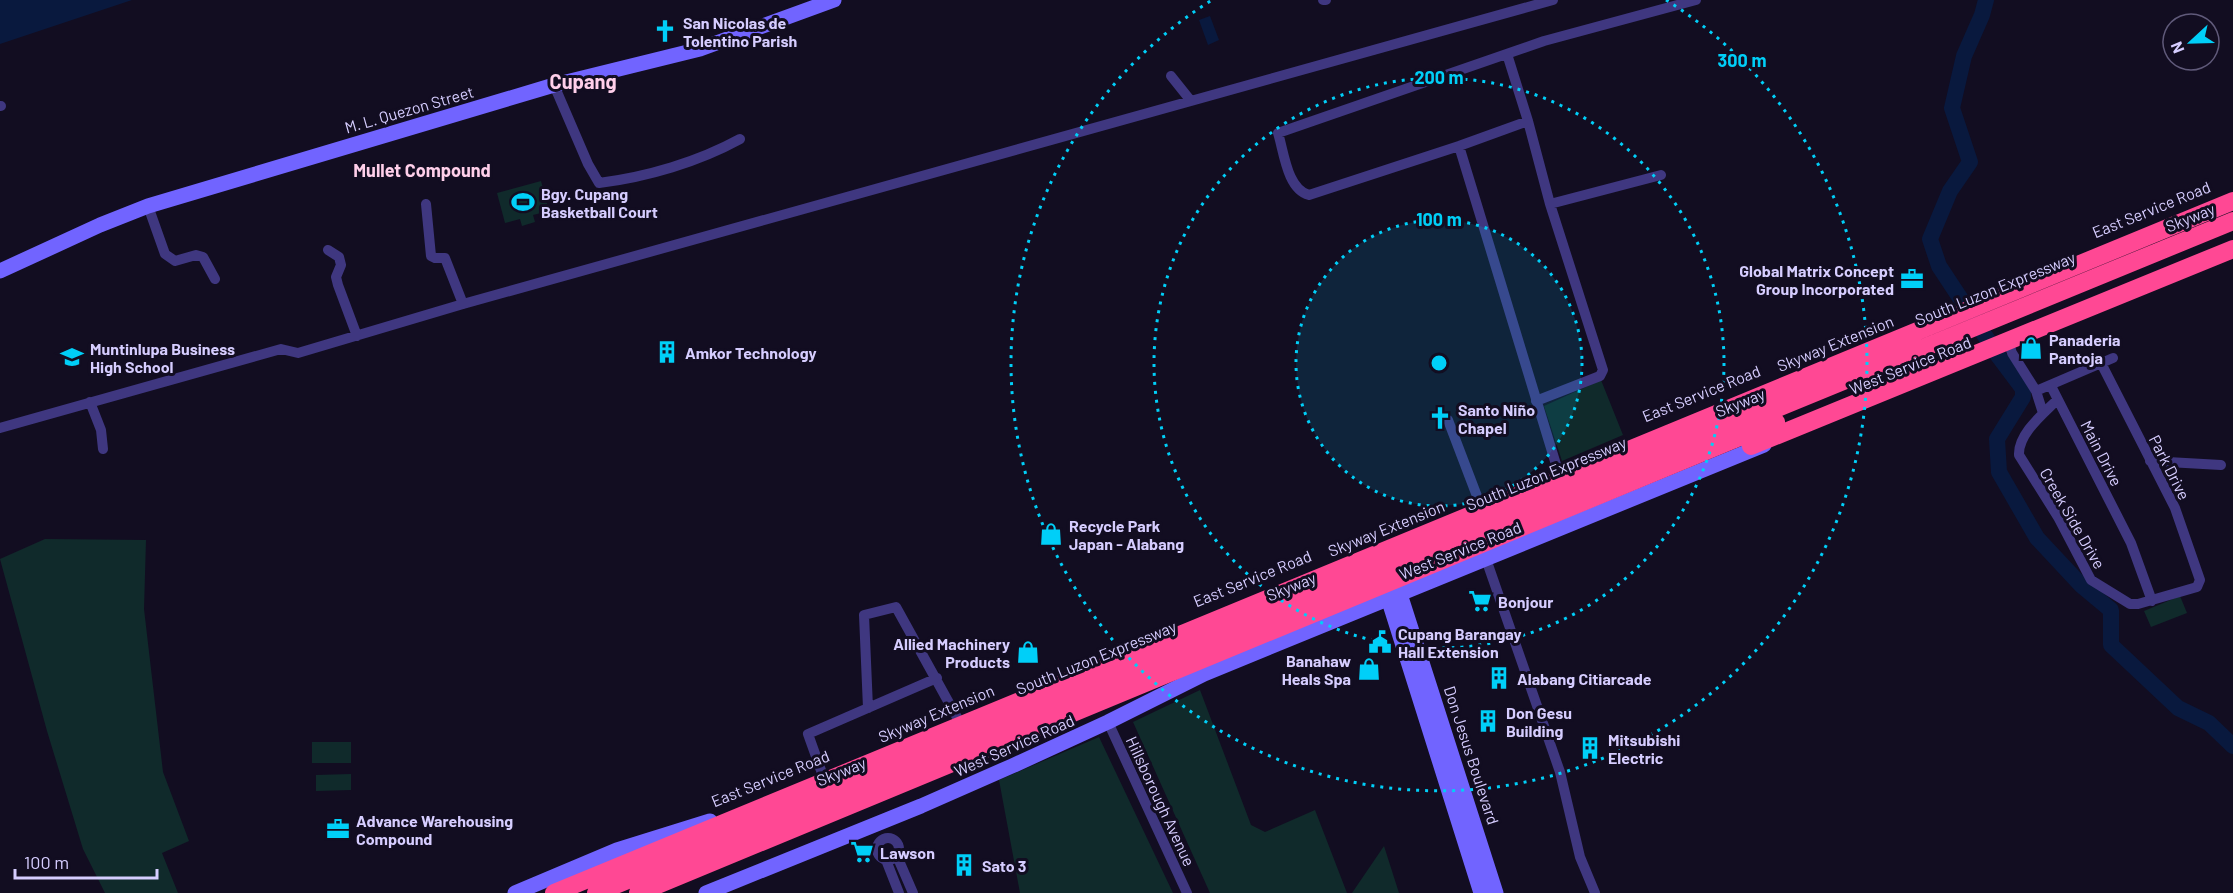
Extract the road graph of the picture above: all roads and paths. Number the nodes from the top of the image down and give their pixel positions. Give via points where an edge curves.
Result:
1 (834, 0) edge
2 (1553, 0) edge
3 (1696, 0) edge
4 (1507, 54) junction
5 (1171, 76) dead end
6 (554, 85) junction
7 (1191, 101) junction
8 (1528, 121) junction
9 (740, 139) dead end
10 (1459, 146) junction
11 (1661, 176) dead end
12 (2233, 195) edge
13 (2233, 201) edge
14 (426, 204) dead end
15 (1551, 204) junction
16 (148, 206) junction
17 (2233, 211) edge
18 (2233, 221) edge
19 (2233, 229) edge
20 (2233, 233) edge
21 (328, 250) dead end
22 (2233, 251) edge
23 (0, 271) edge
24 (215, 279) dead end
25 (463, 304) junction
26 (1969, 312) junction
27 (357, 336) junction
28 (1994, 343) junction
29 (2113, 358) dead end
30 (2101, 363) junction
31 (2051, 386) junction
32 (2036, 391) junction
33 (2057, 400) junction
34 (1536, 401) junction
35 (90, 402) junction
36 (2043, 413) junction
37 (1448, 420) dead end
38 (0, 428) edge
39 (103, 449) dead end
40 (2150, 461) junction
41 (2222, 465) dead end
42 (1558, 471) junction
43 (1480, 504) junction
44 (1486, 559) junction
45 (1394, 596) junction
46 (2152, 601) junction
47 (937, 678) junction
48 (868, 708) junction
49 (960, 721) junction
50 (1108, 722) junction
51 (823, 776) junction
52 (1458, 793) junction
53 (877, 824) junction
54 (883, 839) junction
55 (898, 858) junction
56 (886, 860) junction
57 (515, 893) edge
58 (554, 893) edge
59 (573, 893) edge
60 (596, 893) edge
61 (617, 893) edge
62 (638, 893) edge
63 (664, 893) edge
64 (706, 893) edge
65 (899, 893) edge
66 (913, 893) edge
67 (1187, 893) edge
68 (1481, 893) edge
69 (1496, 893) edge
70 (1595, 893) edge

1 - 6 main road, M. L. Quezon Street via 700,49
2 - 7 street
3 - 4 street
4 - 8 street
4 - 10 street via 1278,133 1293,183 1309,195
5 - 7 street
6 - 9 street via 599,183 626,180 714,153
6 - 16 main road, M. L. Quezon Street
7 - 25 street
8 - 10 street
8 - 15 street
10 - 34 street
11 - 15 street
12 - 26 main road, East Service Road
13 - 58 highway, Skyway Extension
14 - 25 street via 431,256 445,258
15 - 34 street via 1604,370 1600,376
16 - 23 main road, M. L. Quezon Street
16 - 24 street via 165,254 175,261 203,257
17 - 26 highway, South Luzon Expressway
18 - 60 highway, Skyway
19 - 61 highway, Skyway
20 - 28 highway
21 - 27 street via 339,257 341,265 336,277
22 - 28 main road, West Service Road
22 - 63 highway
25 - 27 street
26 - 42 main road, East Service Road
26 - 59 highway, South Luzon Expressway
27 - 35 street via 298,353 281,349
28 - 32 street via 2012,353
28 - 44 main road, West Service Road
28 - 62 highway
29 - 30 street
30 - 31 street
30 - 40 street, Park Drive
31 - 32 street
31 - 33 street, Main Drive
32 - 36 street
33 - 36 street, Creek Side Drive
33 - 46 street, Main Drive via 2131,543
34 - 42 street
35 - 38 street
35 - 39 street
36 - 46 street, Creek Side Drive via 2025,436 2019,455 2091,580 2130,604
37 - 43 street
40 - 41 street
40 - 46 street, Park Drive via 2175,508 2200,580 2197,587
42 - 43 main road, East Service Road
43 - 49 main road, East Service Road
44 - 45 main road, West Service Road
44 - 70 street via 1560,771 1580,857
45 - 50 main road, West Service Road via 1204,675
45 - 52 main road, Don Jesus Boulevard
47 - 48 street
47 - 48 street via 896,607 864,615
47 - 49 street
48 - 51 street via 808,734
49 - 51 main road, East Service Road
50 - 53 main road, West Service Road
50 - 67 street, Hillsborough Avenue
51 - 57 main road, East Service Road via 740,811 617,850
52 - 68 main road, Don Jesus Boulevard
52 - 69 main road, Don Jesus Boulevard
53 - 54 street
53 - 64 main road, West Service Road
54 - 55 street via 897,842
54 - 56 street via 877,852
55 - 56 street
55 - 66 street
56 - 65 street

